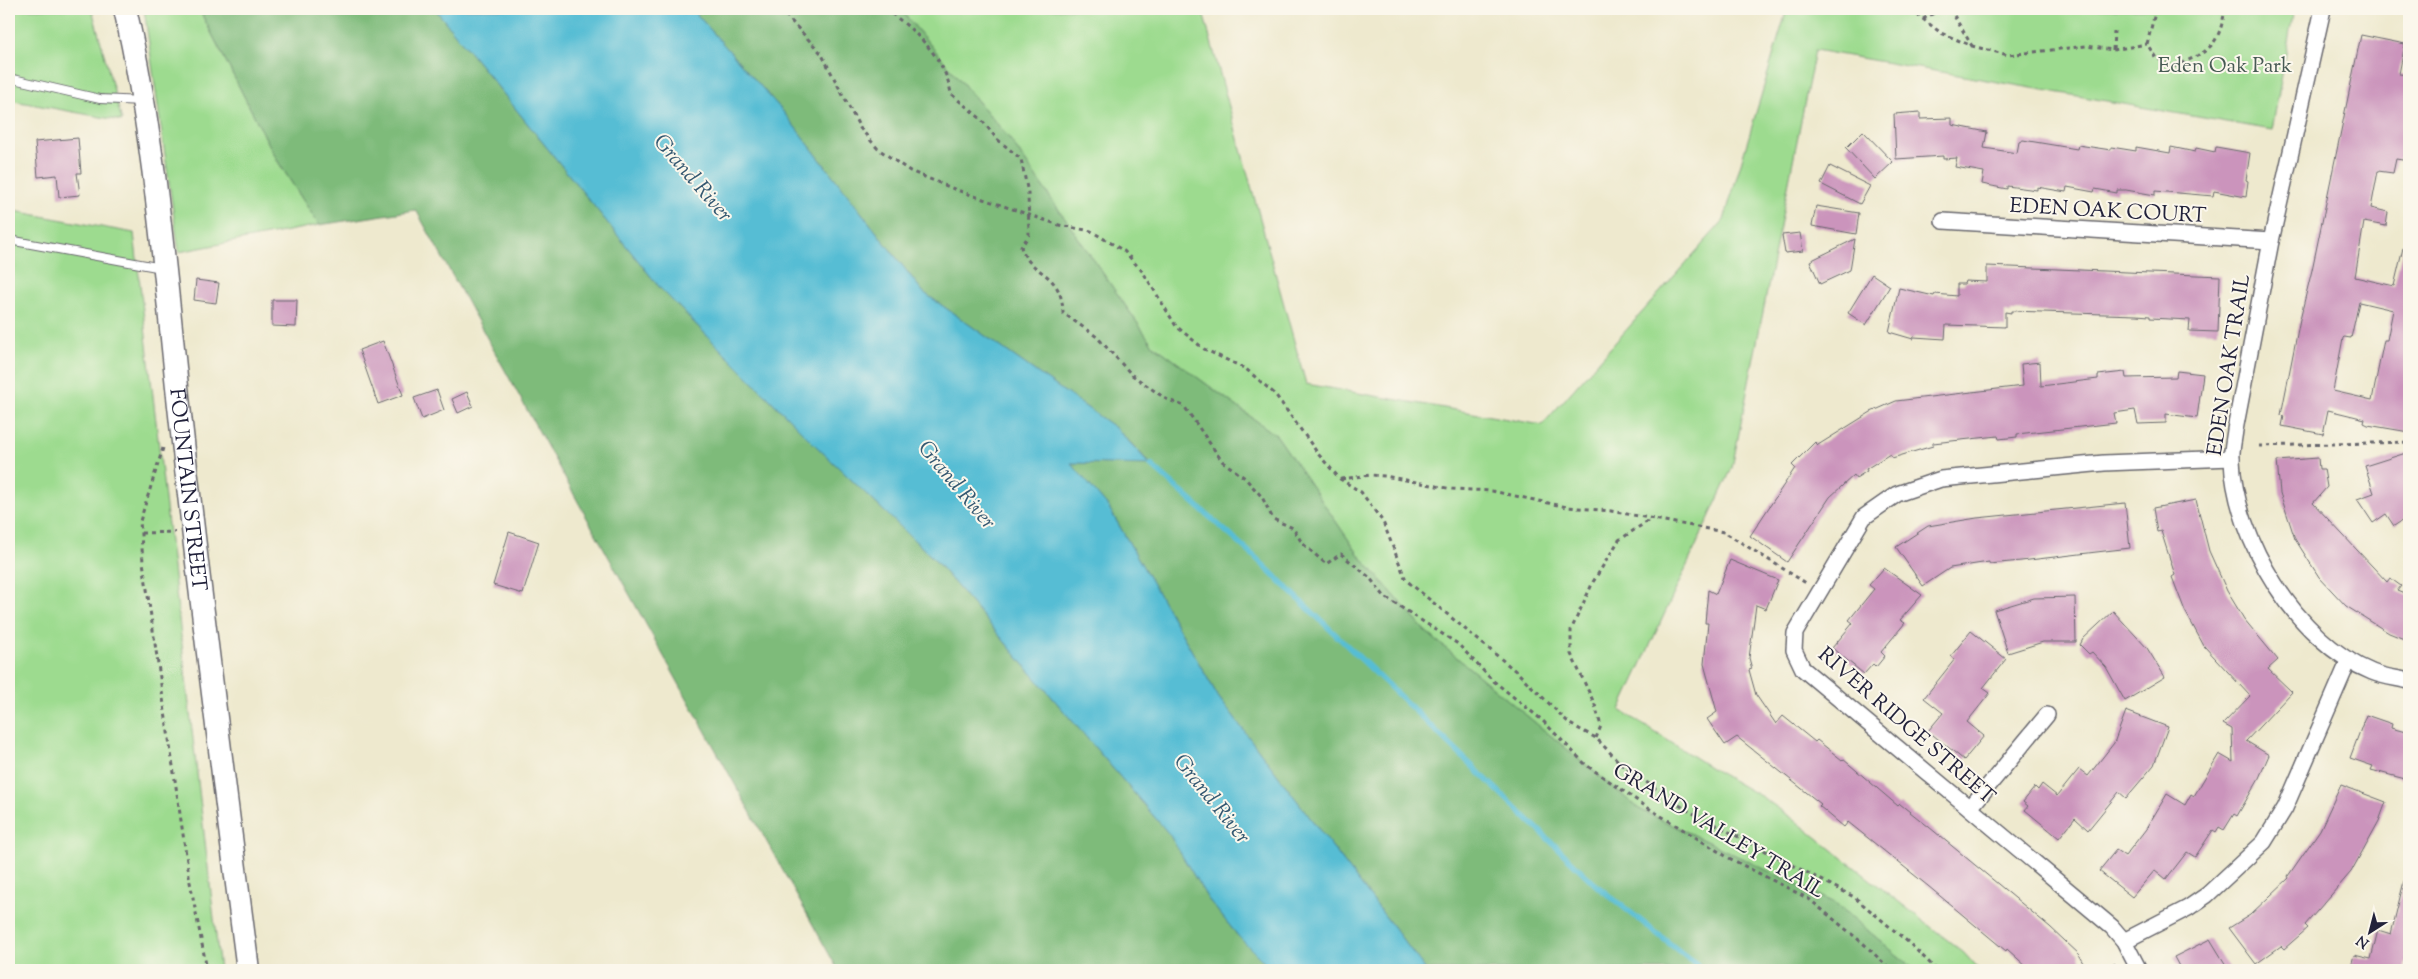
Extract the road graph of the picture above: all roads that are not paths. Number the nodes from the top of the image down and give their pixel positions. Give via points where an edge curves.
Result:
1 (125, 9) edge
2 (2323, 9) edge
3 (9, 78) edge
4 (143, 101) junction
5 (1943, 222) dead end
6 (9, 240) edge
7 (2271, 241) junction
8 (164, 268) junction
9 (2232, 458) junction
10 (2349, 660) junction
11 (2409, 681) edge
12 (2047, 714) dead end
13 (1970, 808) junction
14 (2124, 941) junction
15 (248, 970) edge
16 (2139, 970) edge

1 - 4 main road, FOUNTAIN STREET
2 - 7 street, EDEN OAK TRAIL
3 - 4 lane via 100,99
4 - 8 main road, FOUNTAIN STREET
5 - 7 street, EDEN OAK COURT
6 - 8 lane
7 - 9 street, EDEN OAK TRAIL
8 - 15 main road, FOUNTAIN STREET
9 - 10 street, EDEN OAK TRAIL via 2233,476 2252,543 2268,575 2291,609
9 - 13 street, RIVER RIDGE STREET via 2104,463 1941,479 1897,494 1864,517 1795,632 1794,650 1803,669
10 - 11 street, EDEN OAK TRAIL via 2373,672
10 - 14 street via 2285,808 2264,842 2207,895
12 - 13 street
13 - 14 street, RIVER RIDGE STREET via 2112,927
14 - 16 street, RIVER RIDGE STREET

